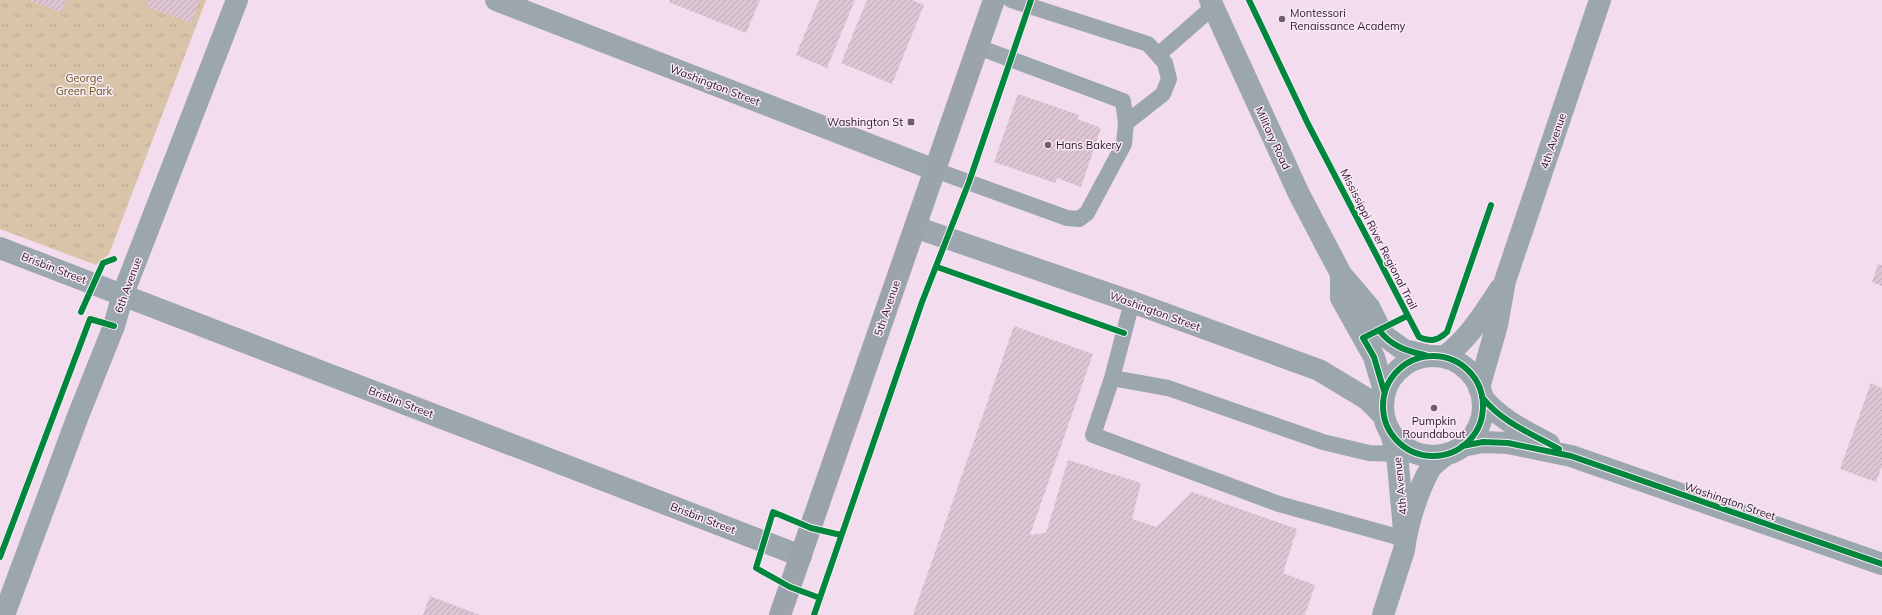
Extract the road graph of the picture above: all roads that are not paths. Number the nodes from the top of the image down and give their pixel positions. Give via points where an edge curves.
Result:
1 (237, 0) edge
2 (496, 0) edge
3 (994, 0) edge
4 (1011, 0) edge
5 (1600, 0) edge
6 (1211, 4) edge
7 (978, 47) junction
8 (1158, 55) junction
9 (1126, 123) junction
10 (934, 170) junction
11 (915, 227) junction
12 (0, 248) edge
13 (1341, 274) junction
14 (1505, 282) junction
15 (123, 294) junction
16 (1132, 302) junction
17 (1437, 357) junction
18 (1112, 378) junction
19 (1384, 391) junction
20 (1481, 392) junction
21 (1387, 425) junction
22 (1454, 450) junction
23 (1397, 454) junction
24 (1571, 456) junction
25 (1405, 539) junction
26 (801, 556) junction
27 (1882, 564) edge
28 (4, 615) edge
29 (780, 615) edge
30 (1383, 615) edge

1 - 15 street, 6th Avenue
2 - 10 street, Washington Street
3 - 7 main road, 5th Avenue
4 - 8 lane via 1148,44
5 - 14 street, 4th Avenue
6 - 8 lane
6 - 13 street, Military Road via 1299,194
7 - 9 lane via 1123,101
7 - 10 main road, 5th Avenue
8 - 9 lane via 1165,63 1169,79 1163,94
9 - 10 lane via 1124,144 1087,213 1079,219 1067,218
10 - 11 main road, 5th Avenue
11 - 16 street, Washington Street
11 - 26 main road, 5th Avenue
12 - 15 street, Brisbin Street
13 - 17 street, Military Road via 1369,307 1383,335 1404,350
13 - 19 street, Military Road via 1341,298 1374,357
14 - 17 street, 4th Avenue via 1460,345
14 - 20 street, 4th Avenue
15 - 26 street, Brisbin Street
15 - 28 street, 6th Avenue via 114,326
16 - 18 lane
16 - 21 street, Washington Street via 1319,370 1367,399
17 - 19 street via 1419,357 1404,364 1392,376
17 - 20 street via 1453,359 1467,368
18 - 23 lane via 1168,388 1323,442 1369,453
18 - 25 lane via 1093,435 1279,504
19 - 21 street via 1382,407
20 - 22 street via 1483,414 1478,429 1468,443
20 - 24 street, Washington Street via 1491,409 1505,420
21 - 22 street via 1393,438 1406,449 1422,455 1438,456
21 - 23 street, 4th Avenue
22 - 24 street, Washington Street via 1483,442 1508,443
22 - 25 street, 4th Avenue via 1431,468 1419,494
23 - 25 street, 4th Avenue
24 - 27 street, Washington Street
25 - 30 street, 4th Avenue via 1404,550
26 - 29 main road, 5th Avenue

